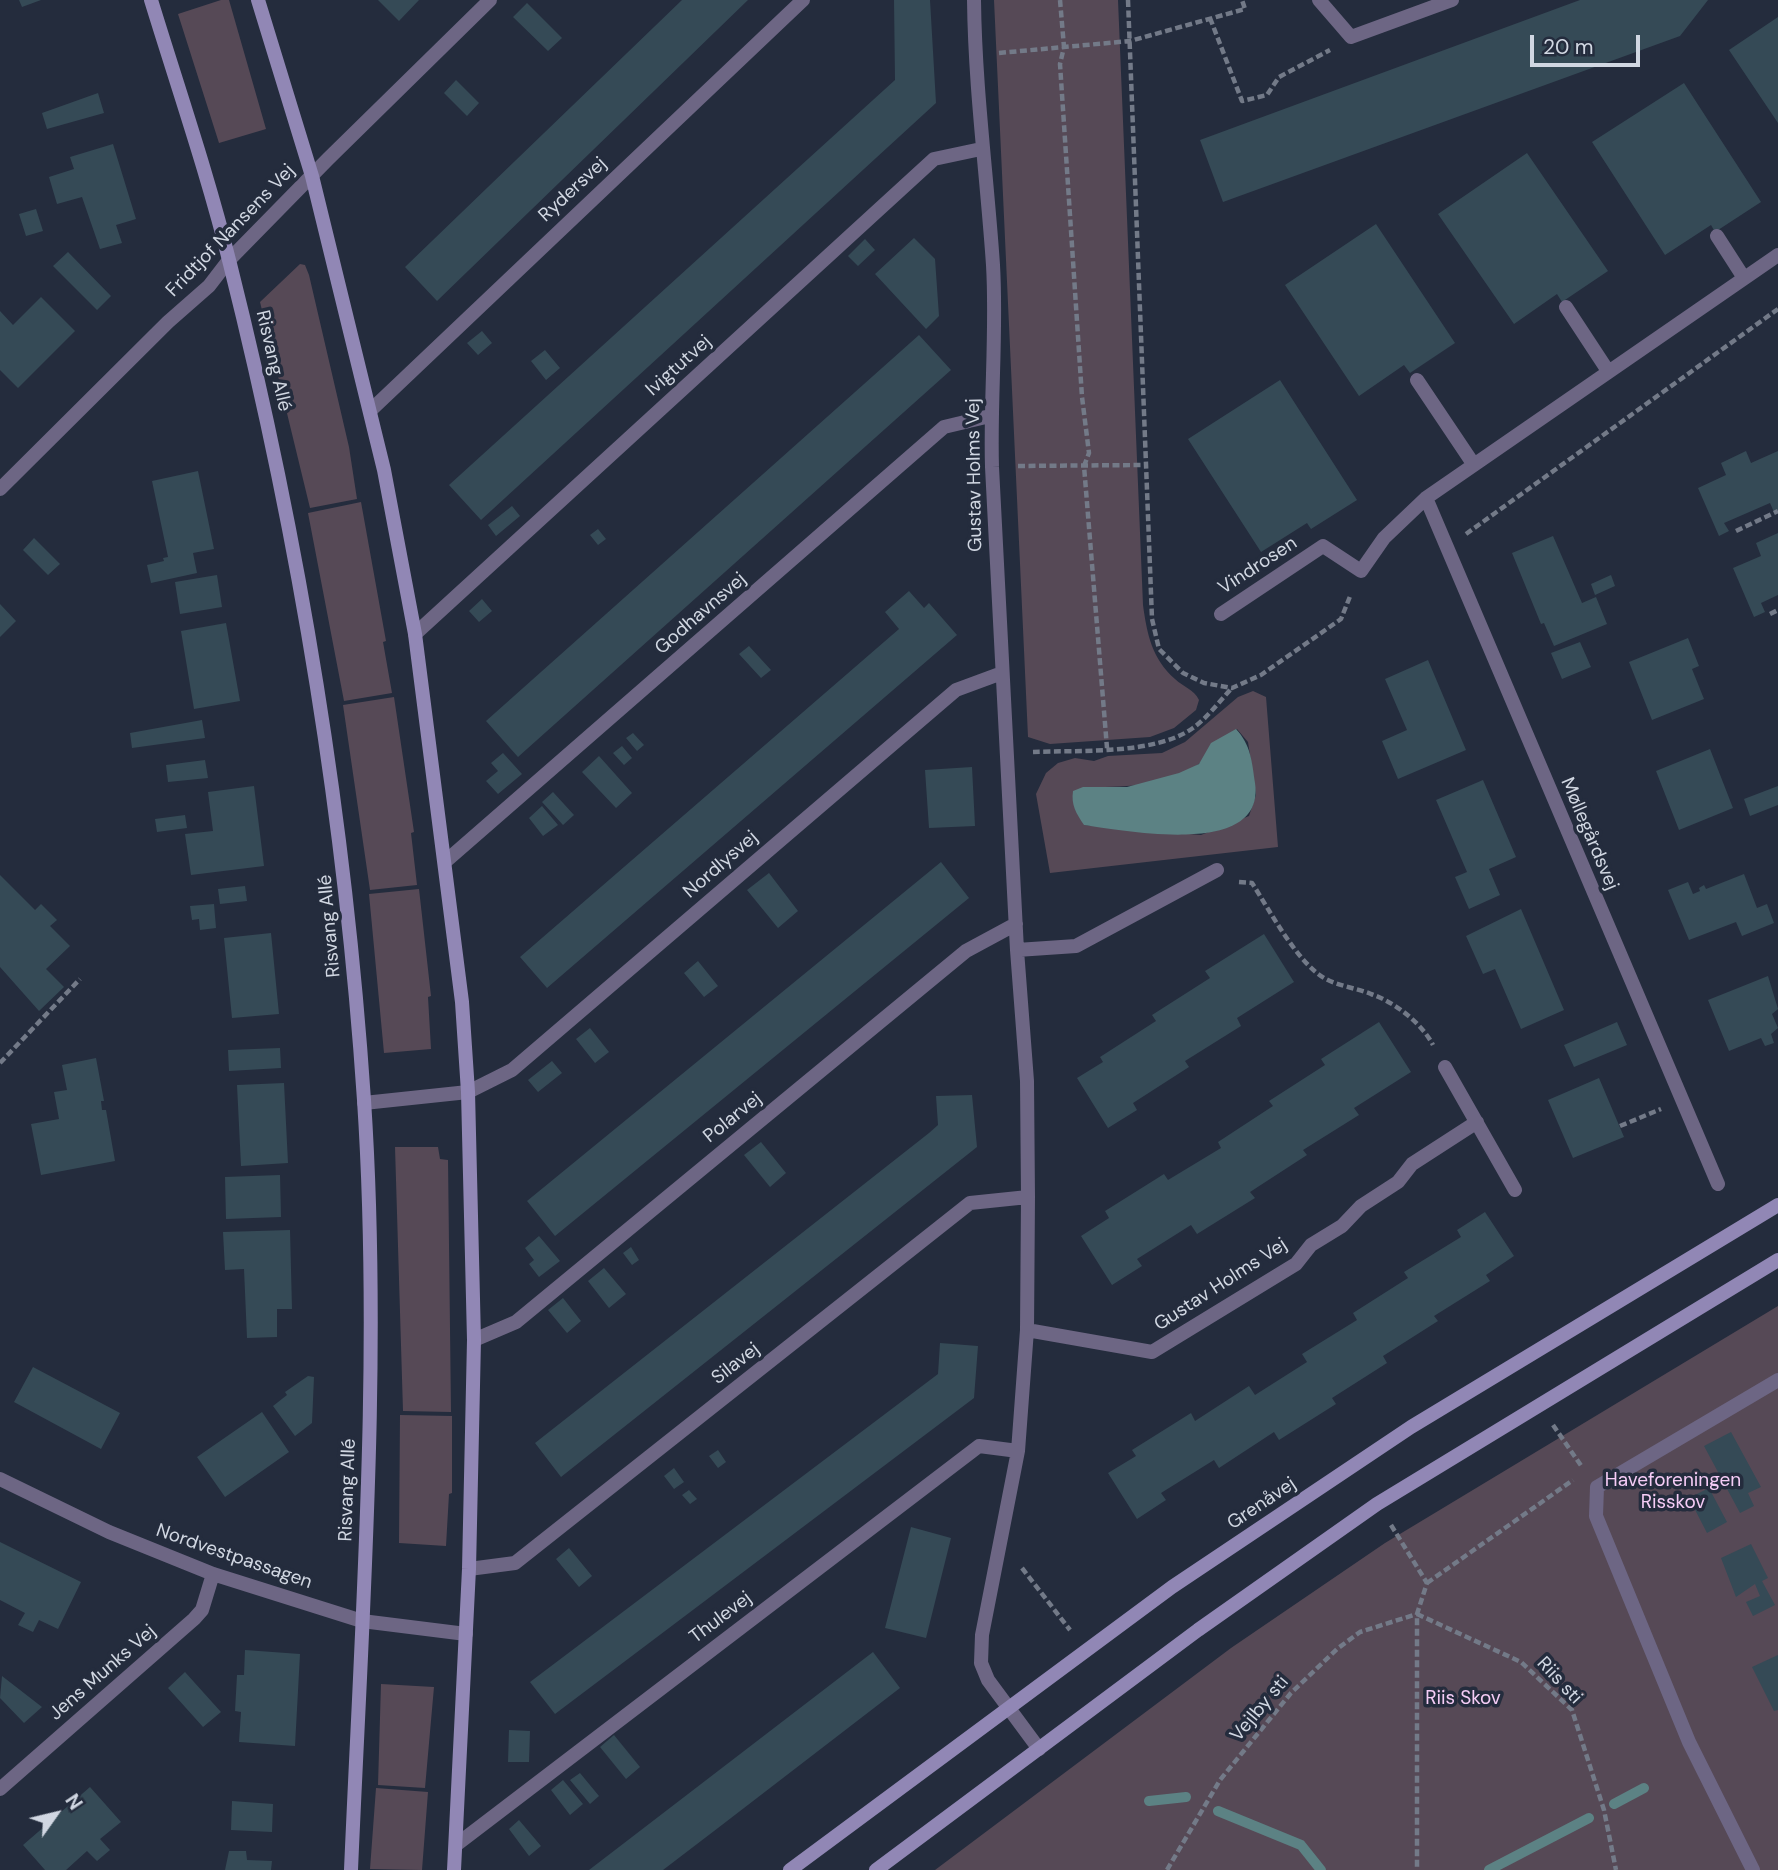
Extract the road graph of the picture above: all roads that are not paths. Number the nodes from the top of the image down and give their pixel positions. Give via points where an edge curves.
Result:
1 (151, 0) edge
2 (258, 0) edge
3 (490, 0) edge
4 (803, 0) edge
5 (974, 0) edge
6 (1319, 0) edge
7 (1452, 0) edge
8 (981, 149) junction
9 (312, 176) junction
10 (1717, 236) dead end
11 (1778, 254) edge
12 (229, 261) junction
13 (1744, 278) junction
14 (1566, 307) dead end
15 (1608, 371) junction
16 (1417, 380) dead end
17 (372, 410) junction
18 (990, 416) junction
19 (1474, 465) junction
20 (0, 489) edge
21 (1426, 498) junction
22 (1221, 614) dead end
23 (415, 634) junction
24 (1002, 673) junction
25 (446, 861) junction
26 (1217, 870) road end
27 (1016, 924) junction
28 (1017, 950) junction
29 (1445, 1067) road end
30 (468, 1092) junction
31 (364, 1103) junction
32 (1477, 1122) junction
33 (1717, 1184) dead end
34 (1516, 1190) dead end
35 (1028, 1197) junction
36 (1778, 1205) edge
37 (1778, 1260) edge
38 (1027, 1330) junction
39 (474, 1340) junction
40 (1778, 1380) edge
41 (1017, 1451) junction
42 (0, 1479) edge
43 (469, 1569) junction
44 (213, 1574) junction
45 (362, 1621) junction
46 (467, 1634) junction
47 (1008, 1708) junction
48 (1039, 1749) junction
49 (0, 1789) edge
50 (456, 1845) junction
51 (351, 1870) edge
52 (454, 1870) edge
53 (790, 1870) edge
54 (876, 1870) edge
55 (1753, 1870) edge

1 - 12 street, Risvang Allé
2 - 9 street
3 - 9 street, Fridtjof Nansens Vej
4 - 17 street, Rydersvej
5 - 8 street, Gustav Holms Vej
6 - 7 street via 1351,37
8 - 18 street, Gustav Holms Vej via 993,277
8 - 23 street, Ivigtutvej via 934,159
9 - 12 street, Fridtjof Nansens Vej
9 - 17 street
10 - 13 street
11 - 13 street
12 - 20 street, Fridtjof Nansens Vej via 209,286
12 - 31 street, Risvang Allé via 313,647 345,872
13 - 15 street
14 - 15 street
15 - 19 street
16 - 19 street
17 - 23 street
18 - 24 street, Gustav Holms Vej
18 - 25 street, Godhavnsvej via 944,427
19 - 21 street
21 - 22 street, Vindrosen via 1384,538 1361,571 1323,547
21 - 33 street, Møllegårdsvej
23 - 25 street
24 - 27 street, Gustav Holms Vej
24 - 30 street, Nordlysvej via 956,690 512,1070
25 - 30 street
26 - 28 street via 1076,946
27 - 28 street, Gustav Holms Vej
27 - 39 street, Polarvej via 966,951 516,1322
28 - 35 street, Gustav Holms Vej via 1027,1082
29 - 32 street
30 - 31 street
30 - 39 street
31 - 45 street, Risvang Allé via 369,1467
32 - 34 street
32 - 38 street, Gustav Holms Vej via 1412,1164 1398,1182 1311,1245 1296,1264 1152,1352
35 - 38 street, Gustav Holms Vej
35 - 43 street, Silavej via 970,1203 515,1563
36 - 47 street, Grenåvej via 1411,1427 1172,1587
37 - 48 street via 1377,1504
38 - 41 street, Gustav Holms Vej
39 - 43 street
40 - 55 street via 1597,1487 1597,1516 1689,1742
41 - 47 street, Gustav Holms Vej via 982,1635 981,1663
41 - 50 street, Thulevej via 979,1447
42 - 44 street, Nordvestpassagen via 109,1532
43 - 46 street
44 - 45 street, Nordvestpassagen
44 - 49 street, Jens Munks Vej via 202,1610 194,1619
45 - 46 street, Nordvestpassagen
45 - 51 street, Risvang Allé
46 - 50 street
47 - 48 street, Gustav Holms Vej
47 - 53 street, Grenåvej
48 - 54 street
50 - 52 street

